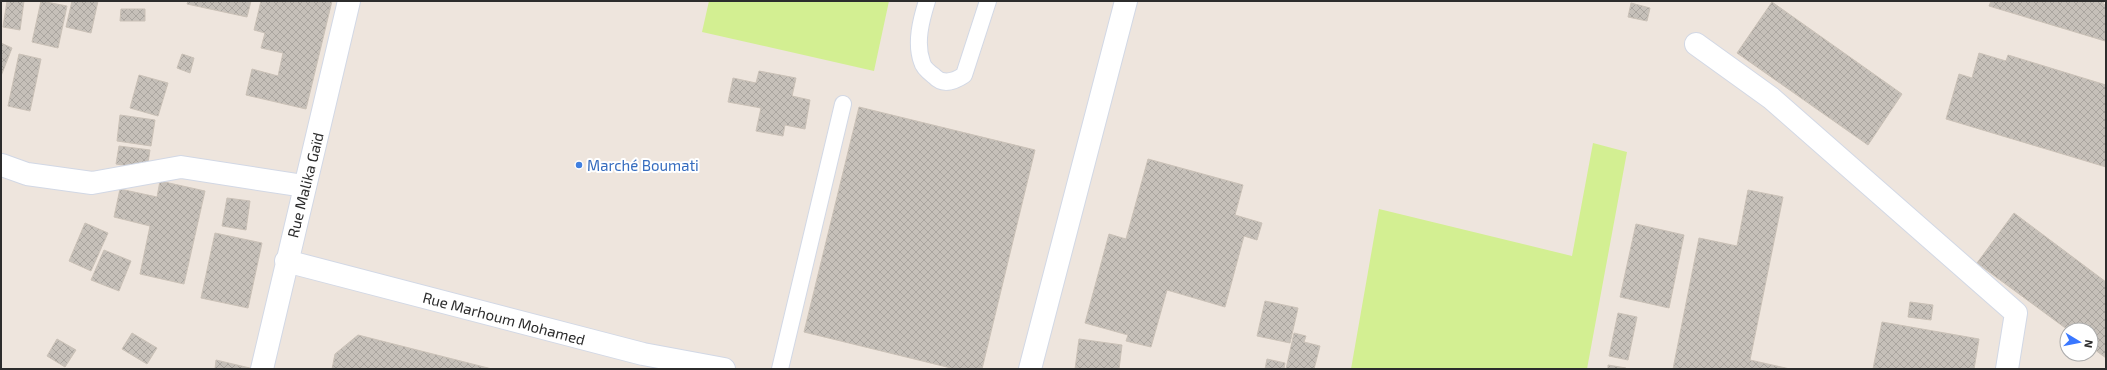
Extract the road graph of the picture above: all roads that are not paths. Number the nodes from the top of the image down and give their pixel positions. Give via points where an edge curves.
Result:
1 (349, 1) edge
2 (927, 1) edge
3 (988, 1) edge
4 (1126, 1) edge
5 (1696, 44) dead end
6 (843, 104) dead end
7 (2, 164) edge
8 (304, 186) junction
9 (286, 261) junction
10 (641, 362) edge
11 (262, 369) edge
12 (724, 369) edge
13 (780, 369) edge
14 (1030, 369) edge
15 (2007, 369) edge

1 - 8 street, Rue Malika Gaïd
2 - 3 lane via 919,39 922,63 937,80 955,82 964,75
4 - 14 street
5 - 15 street via 1771,98 2016,313
6 - 13 lane
7 - 8 street via 27,174 92,183 181,167
8 - 9 street, Rue Malika Gaïd
9 - 10 street, Rue Marhoum Mohamed
9 - 11 street, Rue Malika Gaïd
10 - 12 street, Rue Marhoum Mohamed

